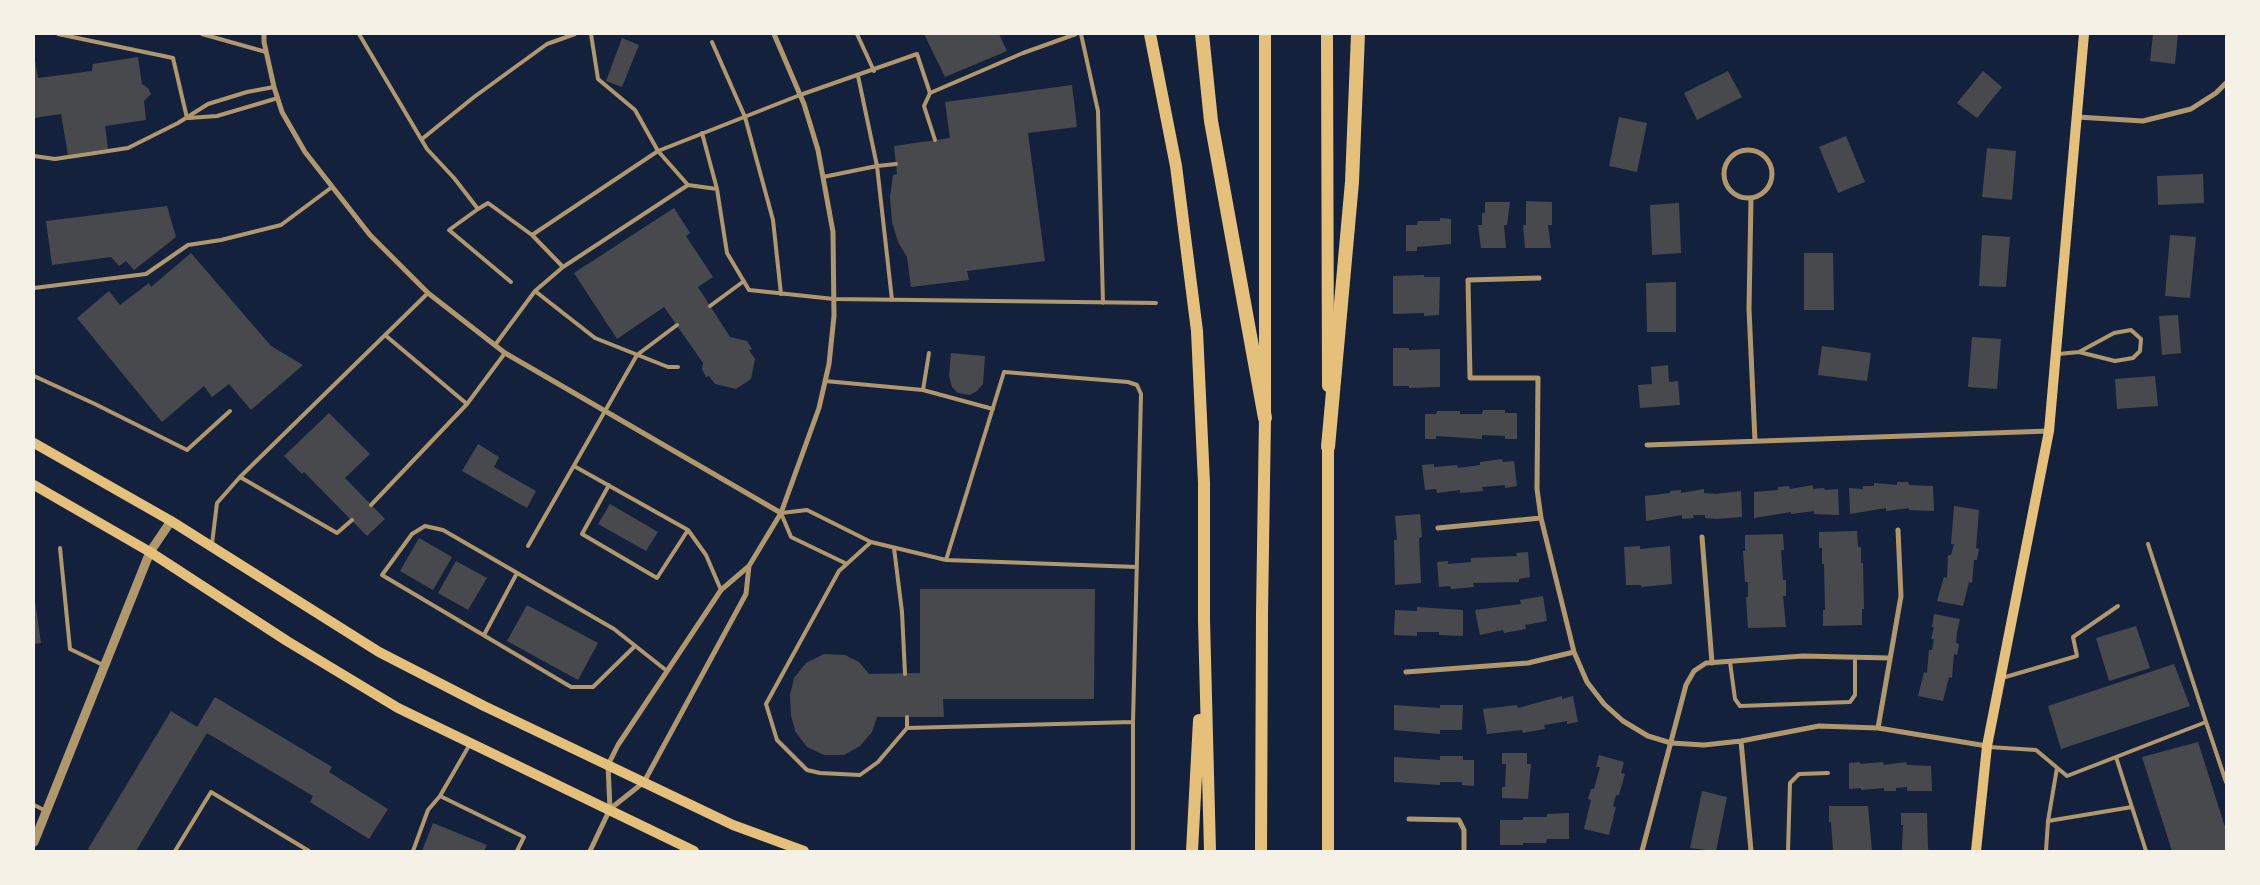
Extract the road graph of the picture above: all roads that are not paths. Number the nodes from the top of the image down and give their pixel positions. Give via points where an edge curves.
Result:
1 (58, 34) edge
2 (203, 34) edge
3 (264, 34) edge
4 (359, 34) edge
5 (575, 34) edge
6 (591, 34) edge
7 (774, 34) edge
8 (857, 34) edge
9 (1076, 34) edge
10 (1081, 34) edge
11 (1150, 34) edge
12 (1198, 34) edge
13 (1202, 34) edge
14 (1265, 34) edge
15 (1327, 34) edge
16 (1358, 34) edge
17 (2084, 34) edge
18 (712, 42) dead end
19 (1202, 49) junction
20 (266, 52) junction
21 (874, 71) junction
22 (858, 76) junction
23 (2226, 83) edge
24 (274, 87) junction
25 (930, 93) junction
26 (800, 96) junction
27 (278, 98) junction
28 (746, 117) junction
29 (2077, 117) junction
30 (187, 118) junction
31 (702, 134) junction
32 (422, 139) junction
33 (935, 140) dead end
34 (658, 151) junction
35 (34, 156) edge
36 (896, 164) dead end
37 (877, 166) junction
38 (823, 177) junction
39 (688, 185) junction
40 (332, 187) junction
41 (717, 189) junction
42 (1751, 198) junction
43 (478, 209) junction
44 (532, 234) junction
45 (564, 267) junction
46 (1539, 278) dead end
47 (744, 281) junction
48 (511, 282) dead end
49 (34, 288) edge
50 (535, 291) junction
51 (428, 293) junction
52 (781, 294) junction
53 (834, 299) junction
54 (892, 300) junction
55 (1103, 303) junction
56 (1156, 303) dead end
57 (710, 306) dead end
58 (676, 325) dead end
59 (385, 335) junction
60 (495, 345) junction
61 (2079, 352) junction
62 (505, 353) junction
63 (929, 353) dead end
64 (2056, 354) junction
65 (637, 355) junction
66 (678, 367) dead end
67 (34, 376) edge
68 (825, 381) junction
69 (923, 390) junction
70 (467, 404) junction
71 (993, 409) junction
72 (230, 411) dead end
73 (604, 411) junction
74 (1266, 418) junction
75 (2049, 431) junction
76 (1755, 441) junction
77 (34, 443) edge
78 (1647, 445) dead end
79 (1328, 447) junction
80 (574, 466) junction
81 (240, 477) junction
82 (34, 484) edge
83 (609, 485) junction
84 (371, 505) dead end
85 (781, 513) junction
86 (1541, 518) junction
87 (171, 520) junction
88 (352, 520) dead end
89 (1438, 528) dead end
90 (688, 530) junction
91 (1898, 530) dead end
92 (1702, 538) dead end
93 (871, 542) junction
94 (2148, 544) dead end
95 (528, 546) dead end
96 (212, 547) junction
97 (60, 548) dead end
98 (894, 548) junction
99 (150, 552) junction
100 (946, 560) junction
101 (847, 564) junction
102 (749, 566) junction
103 (1137, 567) junction
104 (517, 573) junction
105 (721, 590) junction
106 (2118, 606) dead end
107 (1204, 620) junction
108 (484, 635) junction
109 (635, 646) junction
110 (1574, 652) junction
111 (1855, 657) junction
112 (1888, 658) junction
113 (1730, 662) junction
114 (1712, 663) junction
115 (104, 665) junction
116 (667, 671) junction
117 (1406, 672) dead end
118 (905, 674) dead end
119 (2000, 679) junction
120 (907, 717) dead end
121 (1133, 722) junction
122 (2206, 722) junction
123 (908, 728) junction
124 (1878, 728) junction
125 (1742, 741) junction
126 (471, 743) junction
127 (1671, 743) junction
128 (1987, 746) junction
129 (2116, 757) junction
130 (608, 765) junction
131 (2057, 768) junction
132 (1828, 773) dead end
133 (644, 782) junction
134 (2226, 782) edge
135 (440, 796) junction
136 (34, 805) edge
137 (2132, 807) junction
138 (610, 809) junction
139 (46, 811) junction
140 (1409, 819) dead end
141 (2048, 821) junction
142 (34, 842) edge
143 (175, 851) edge
144 (309, 851) edge
145 (413, 851) edge
146 (517, 851) edge
147 (590, 851) edge
148 (694, 851) edge
149 (804, 851) edge
150 (1133, 851) edge
151 (1192, 851) edge
152 (1210, 851) edge
153 (1261, 851) edge
154 (1328, 851) edge
155 (1464, 851) edge
156 (1642, 851) edge
157 (1751, 851) edge
158 (1788, 851) edge
159 (1976, 851) edge
160 (2046, 851) edge
161 (2146, 851) edge

1 - 30 lane via 173,58
2 - 20 lane
3 - 20 street
4 - 32 lane
5 - 32 lane via 547,44
6 - 34 lane via 598,79 635,110
7 - 26 street
8 - 21 lane
9 - 25 lane
10 - 55 lane via 1098,112
11 - 107 highway via 1176,166 1197,330 1204,483
12 - 19 highway
13 - 19 highway
14 - 74 highway
15 - 79 highway
16 - 79 highway via 1352,182
17 - 29 main road
18 - 28 lane
19 - 74 highway via 1210,122
20 - 24 street
21 - 22 lane
21 - 25 lane via 917,54
22 - 26 lane
22 - 37 lane
23 - 29 street via 2191,109 2143,121
24 - 27 street
24 - 30 lane via 208,104
25 - 33 lane via 924,106
26 - 28 lane
26 - 38 street via 818,150
27 - 30 lane via 217,116
27 - 40 street via 304,152
28 - 31 lane
28 - 52 lane via 773,220
29 - 64 main road
30 - 35 lane via 128,148 55,159
31 - 34 lane
31 - 41 lane
32 - 43 lane
34 - 39 lane
34 - 44 lane
36 - 37 lane
37 - 38 lane
37 - 54 lane
38 - 53 street via 833,232
39 - 41 lane
39 - 45 lane
40 - 49 lane via 281,225 188,245 146,274
40 - 51 street via 370,235
41 - 47 lane via 727,253
42 - 42 street via 1765,190 1772,176 1762,154 1746,150 1732,156 1724,169 1724,176 1726,184 1736,195
42 - 76 street via 1748,310
43 - 44 lane via 488,203
43 - 48 lane via 449,230
44 - 45 lane
45 - 50 lane
46 - 86 street via 1468,280 1470,378 1538,378 1537,489
47 - 52 lane via 749,290
47 - 57 lane
50 - 60 lane
50 - 65 lane via 595,338
51 - 59 lane
51 - 60 street
52 - 53 lane
53 - 54 lane
53 - 68 street
54 - 55 lane
55 - 56 lane
58 - 65 lane
59 - 70 lane
59 - 81 lane
60 - 62 street
61 - 61 lane via 2114,334 2131,330 2141,339 2140,351 2133,358 2115,361
61 - 64 lane
62 - 70 lane
62 - 73 street
63 - 69 lane
64 - 75 main road
65 - 66 lane via 668,367
65 - 73 lane
67 - 72 lane via 187,450
68 - 69 lane
68 - 85 street via 820,408
69 - 71 lane
70 - 84 lane
71 - 100 lane
71 - 103 lane via 1004,372 1137,385 1141,394
73 - 80 lane
73 - 85 street
74 - 153 highway
75 - 76 street
75 - 119 main road
76 - 78 street
77 - 87 main road
79 - 154 highway
80 - 83 lane
80 - 95 lane
81 - 88 lane via 337,533
81 - 96 lane via 217,504
82 - 99 main road
83 - 90 lane
83 - 90 lane via 582,534 657,578
85 - 93 lane via 807,510
85 - 101 lane via 791,537
85 - 102 street
86 - 89 street
86 - 110 street
87 - 96 main road
87 - 99 street
90 - 105 lane via 706,555
91 - 112 street via 1901,596
92 - 114 street
93 - 98 lane
93 - 101 lane
94 - 122 lane
96 - 130 main road via 379,652
97 - 115 lane via 70,649
98 - 100 lane
98 - 118 lane
99 - 115 street
99 - 126 main road via 398,708
100 - 103 lane
101 - 123 lane via 839,571 766,704 777,740 808,770 860,775 878,762
102 - 105 street
102 - 133 street via 746,594
103 - 121 lane
104 - 108 lane
104 - 108 lane via 443,530 424,526 412,534 382,576
104 - 109 lane via 614,629
105 - 116 street
106 - 119 lane via 2073,637 2076,656
107 - 151 highway
107 - 152 highway
108 - 109 lane via 571,687 593,687
109 - 116 lane
110 - 117 street via 1528,663
110 - 127 street via 1586,682 1622,721 1648,736
111 - 112 street
111 - 113 street via 1803,656
111 - 113 lane via 1855,695 1850,702 1740,706 1735,699
112 - 124 street
113 - 114 street
114 - 127 street via 1694,671 1686,685
115 - 139 street
116 - 130 street
119 - 128 main road
120 - 123 lane
121 - 123 lane
121 - 150 lane
122 - 129 lane
122 - 134 lane
124 - 125 street via 1818,726
124 - 128 street
125 - 127 street via 1704,746
125 - 157 street
126 - 135 lane
126 - 138 main road
127 - 156 street
128 - 131 lane via 2036,750
128 - 159 main road
129 - 131 lane via 2067,776
129 - 137 lane
130 - 133 main road
130 - 138 street
131 - 141 lane
132 - 158 lane via 1799,774 1790,783
133 - 138 street
133 - 149 main road via 733,825
135 - 145 lane via 428,810
135 - 146 lane via 524,837
136 - 139 lane
137 - 141 lane
137 - 161 lane
138 - 147 street
138 - 148 main road
139 - 142 street
140 - 155 street via 1459,820 1464,830
141 - 160 lane
143 - 144 lane via 211,792

